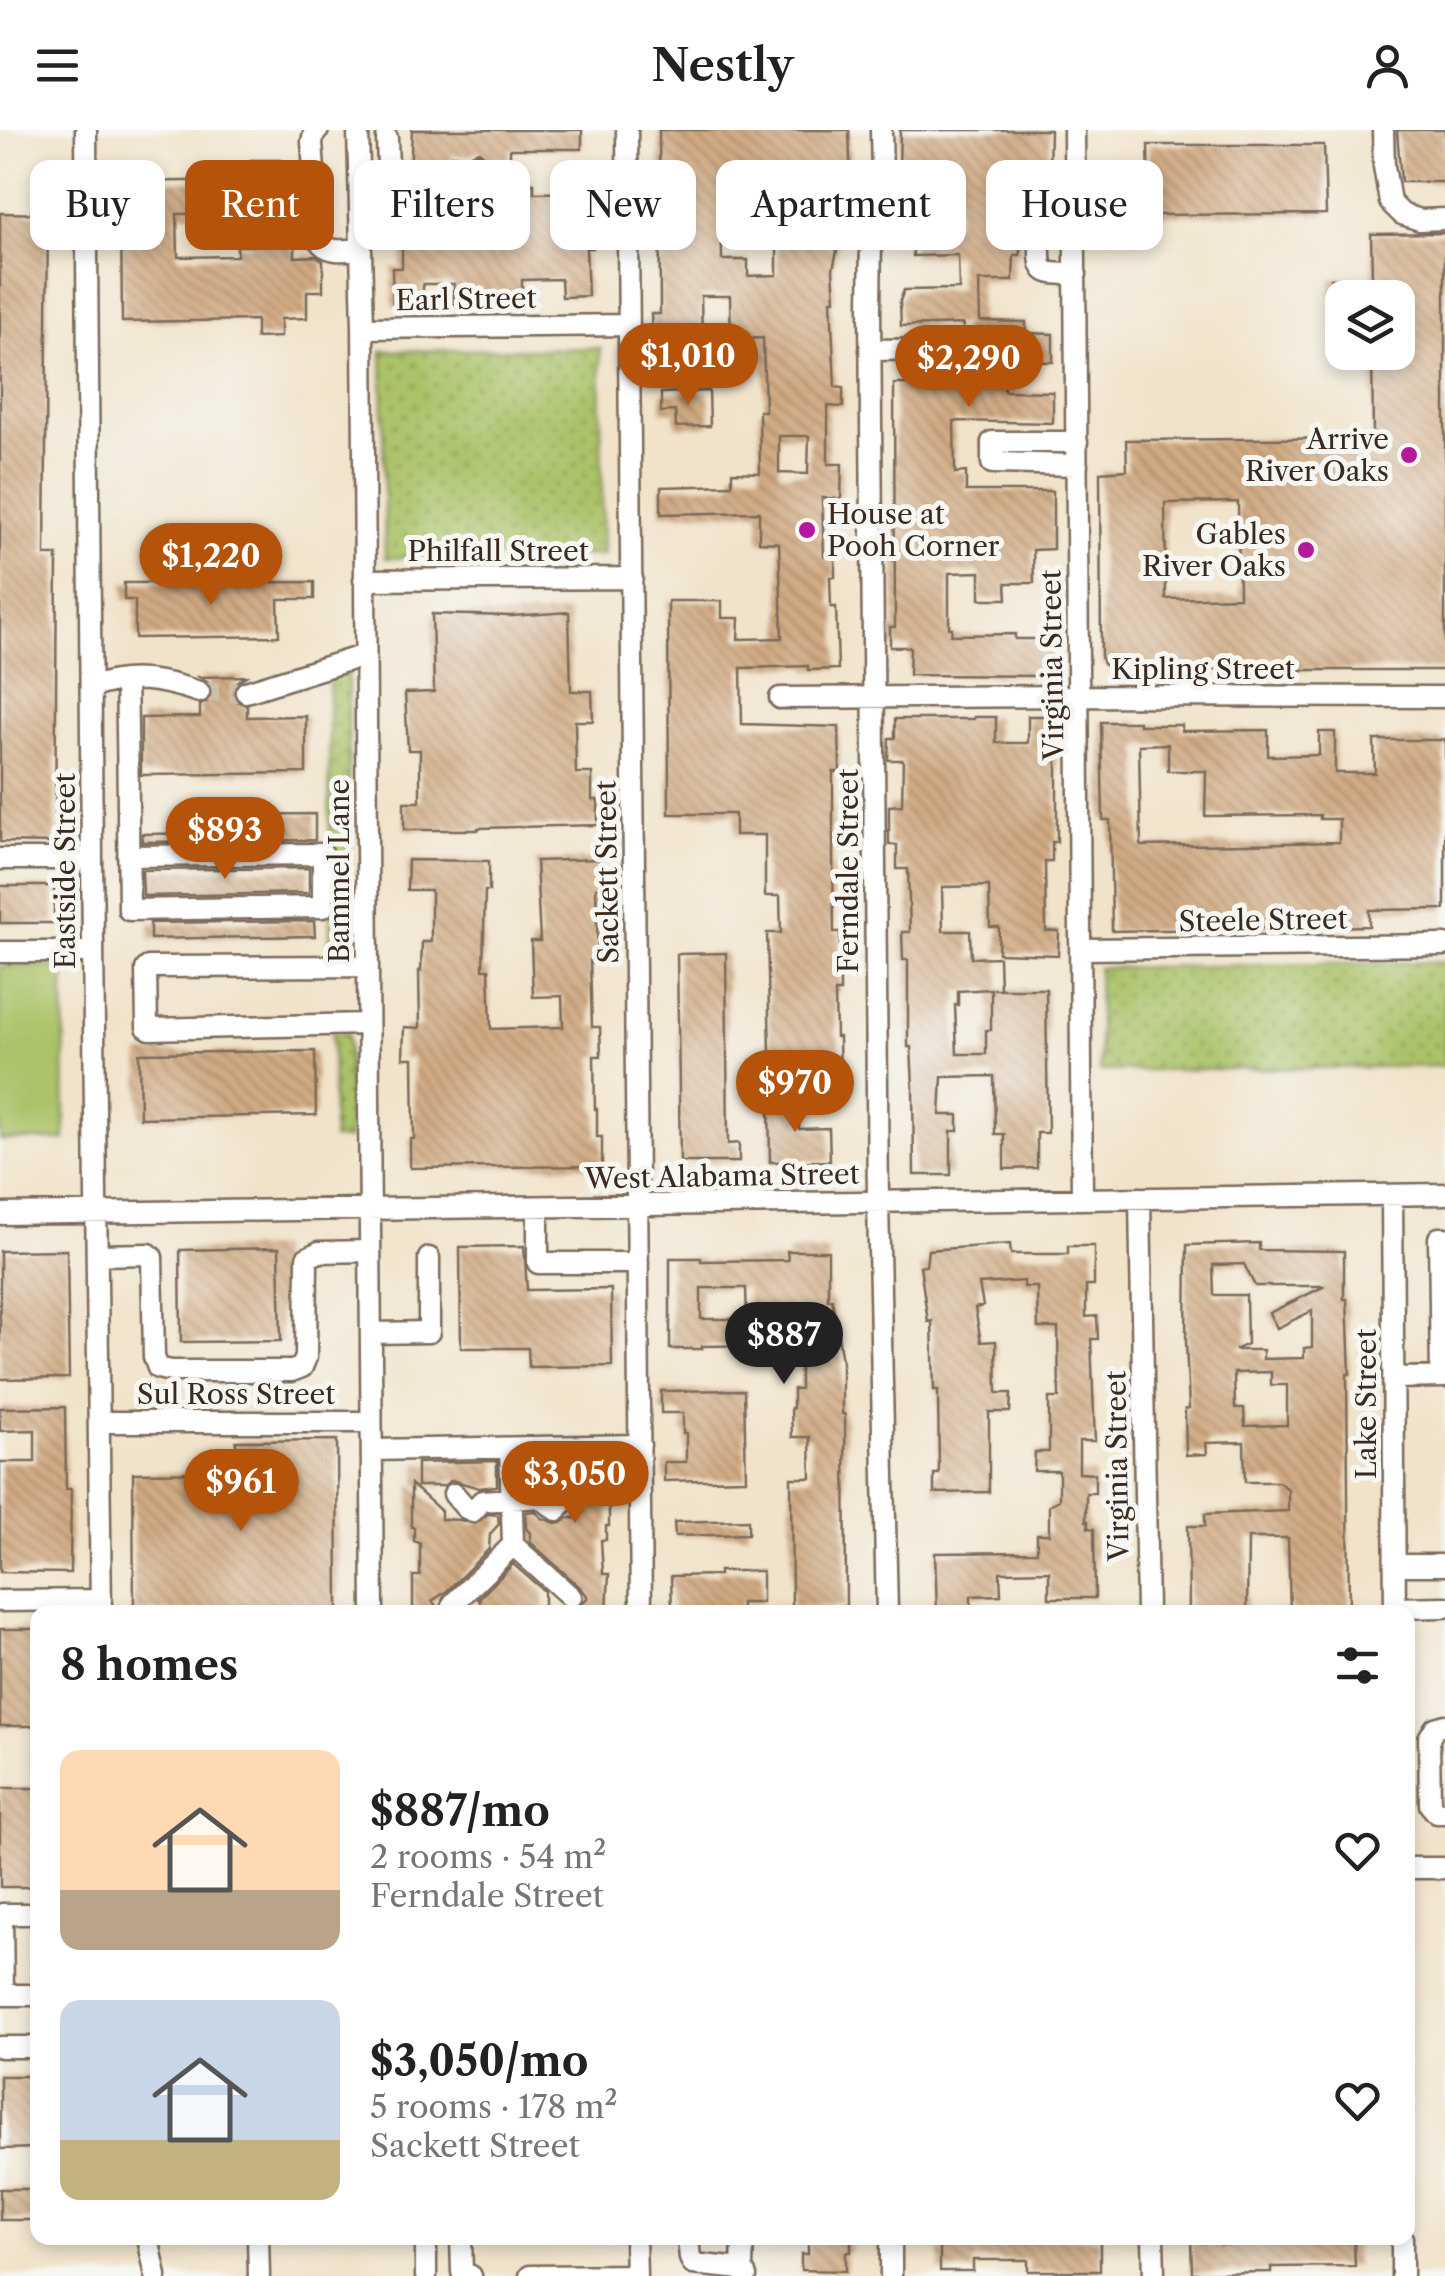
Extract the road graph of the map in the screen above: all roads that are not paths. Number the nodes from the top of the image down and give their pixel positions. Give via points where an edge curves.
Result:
1 (86, 130) edge
2 (318, 130) edge
3 (358, 130) edge
4 (628, 130) edge
5 (882, 130) edge
6 (1074, 130) edge
7 (1383, 130) edge
8 (388, 138) dead end
9 (359, 160) edge
10 (388, 160) edge
11 (1445, 219) edge
12 (354, 250) edge
13 (361, 250) edge
14 (1040, 250) edge
15 (1076, 274) junction
16 (629, 325) junction
17 (363, 328) junction
18 (955, 349) dead end
19 (870, 350) junction
20 (1078, 442) junction
21 (1078, 465) junction
22 (632, 578) junction
23 (364, 580) junction
24 (365, 655) junction
25 (126, 680) junction
26 (92, 688) junction
27 (200, 692) tunnel mouth
28 (246, 692) tunnel mouth
29 (874, 696) junction
30 (1080, 696) junction
31 (1445, 697) edge
32 (780, 698) dead end
33 (128, 856) junction
34 (0, 859) edge
35 (92, 859) junction
36 (1445, 946) edge
37 (1082, 949) junction
38 (0, 952) edge
39 (93, 952) junction
40 (368, 966) junction
41 (368, 1024) junction
42 (1445, 1194) edge
43 (1392, 1195) junction
44 (1082, 1198) junction
45 (1140, 1198) junction
46 (878, 1202) junction
47 (638, 1205) junction
48 (538, 1206) junction
49 (370, 1209) junction
50 (98, 1213) junction
51 (0, 1214) edge
52 (1445, 1238) edge
53 (370, 1251) junction
54 (98, 1255) junction
55 (429, 1258) dead end
56 (638, 1263) junction
57 (372, 1333) junction
58 (1443, 1377) edge
59 (1394, 1378) junction
60 (100, 1422) junction
61 (372, 1422) junction
62 (640, 1446) junction
63 (510, 1448) junction
64 (372, 1450) junction
65 (454, 1494) dead end
66 (568, 1495) dead end
67 (512, 1499) junction
68 (512, 1545) junction
69 (1395, 1565) junction
70 (1445, 1565) edge
71 (571, 1598) dead end
72 (0, 1601) edge
73 (452, 1604) dead end
74 (81, 1605) edge
75 (101, 1605) edge
76 (373, 1605) edge
77 (641, 1605) edge
78 (887, 1605) edge
79 (1147, 1605) edge
80 (1395, 1605) edge
81 (1445, 1607) edge
82 (1415, 1609) edge
83 (1445, 1725) edge
84 (1445, 1814) edge
85 (1415, 1868) edge
86 (1445, 1868) edge
87 (30, 1914) edge
88 (30, 1994) edge
89 (0, 2047) edge
90 (30, 2047) edge
91 (149, 2245) edge
92 (258, 2245) edge
93 (426, 2245) edge
94 (461, 2245) edge
95 (635, 2245) edge
96 (689, 2245) edge
97 (742, 2245) edge
98 (891, 2245) edge
99 (1154, 2245) edge
100 (1402, 2245) edge
101 (744, 2272) edge
102 (156, 2276) edge
103 (259, 2276) edge
104 (426, 2276) edge
105 (470, 2276) edge
106 (530, 2276) edge
107 (636, 2276) edge
108 (891, 2276) edge
109 (1154, 2276) edge
110 (1402, 2276) edge

1 - 26 street, Eastside Street
2 - 12 street via 312,142 319,240 331,250
3 - 9 street, Bammel Lane
4 - 16 street, Sackett Street
5 - 19 street, Ferndale Street via 871,238
6 - 15 street, Virginia Street
7 - 11 street via 1390,202 1420,220
8 - 10 street
13 - 17 street, Bammel Lane
14 - 15 street via 1047,274
15 - 20 street, Virginia Street
16 - 17 street, Earl Street
16 - 22 street, Sackett Street
17 - 23 street, Bammel Lane
18 - 19 street
19 - 29 street, Ferndale Street
20 - 21 street, Virginia Street
20 - 21 street via 992,442 992,463
21 - 30 street, Virginia Street
22 - 23 street, Philfall Street
22 - 47 street, Sackett Street
23 - 24 street, Bammel Lane
24 - 28 street
24 - 40 street, Bammel Lane
25 - 26 street
25 - 27 street via 153,679
25 - 33 street
26 - 35 street, Eastside Street
29 - 30 street, Kipling Street
29 - 32 street, Kipling Street
29 - 46 street, Ferndale Street
30 - 31 street, Kipling Street
30 - 37 street, Virginia Street
33 - 33 street via 129,910 323,907 323,854
34 - 35 street
35 - 39 street, Eastside Street
36 - 37 street, Steele Street
37 - 44 street, Virginia Street
38 - 39 street
39 - 50 street, Eastside Street
40 - 41 street, Bammel Lane
40 - 41 street via 146,969 150,1029
41 - 49 street, Bammel Lane
42 - 43 street, West Alabama Street
43 - 45 street, West Alabama Street
43 - 59 street, Lake Street
44 - 45 street, West Alabama Street
44 - 46 street, West Alabama Street
45 - 79 street, Virginia Street
46 - 47 street, West Alabama Street
46 - 78 street, Ferndale Street
47 - 48 street, West Alabama Street
47 - 56 street, Sackett Street
48 - 49 street, West Alabama Street
48 - 56 street via 538,1263
49 - 50 street, West Alabama Street
49 - 53 street, Bammel Lane
50 - 51 street, West Alabama Street
50 - 54 street, Eastside Street
52 - 58 street via 1438,1238
53 - 54 street via 307,1258 302,1367 241,1371 158,1368 152,1257
53 - 57 street, Bammel Lane
54 - 60 street, Eastside Street
55 - 57 street via 429,1332
56 - 62 street, Sackett Street
57 - 61 street, Bammel Lane
58 - 59 street
59 - 69 street, Lake Street
60 - 61 street, Sul Ross Street
60 - 75 street, Eastside Street
61 - 64 street, Bammel Lane
62 - 63 street
62 - 77 street, Sackett Street
63 - 64 street
63 - 67 street
64 - 76 street, Bammel Lane
65 - 67 street via 473,1511 482,1500
66 - 67 street via 556,1510 540,1498
67 - 68 street
68 - 71 street
68 - 73 street
69 - 70 street
69 - 80 street, Lake Street
72 - 74 street
81 - 82 street
83 - 84 street via 1429,1738 1430,1806
85 - 86 street
87 - 88 street via 2,1914 3,1995
89 - 90 street
91 - 102 street
92 - 103 street
93 - 104 street
94 - 105 street via 462,2272
95 - 107 street
96 - 101 street via 692,2264
97 - 101 street
98 - 108 street
99 - 109 street
100 - 110 street
106 - 107 street

